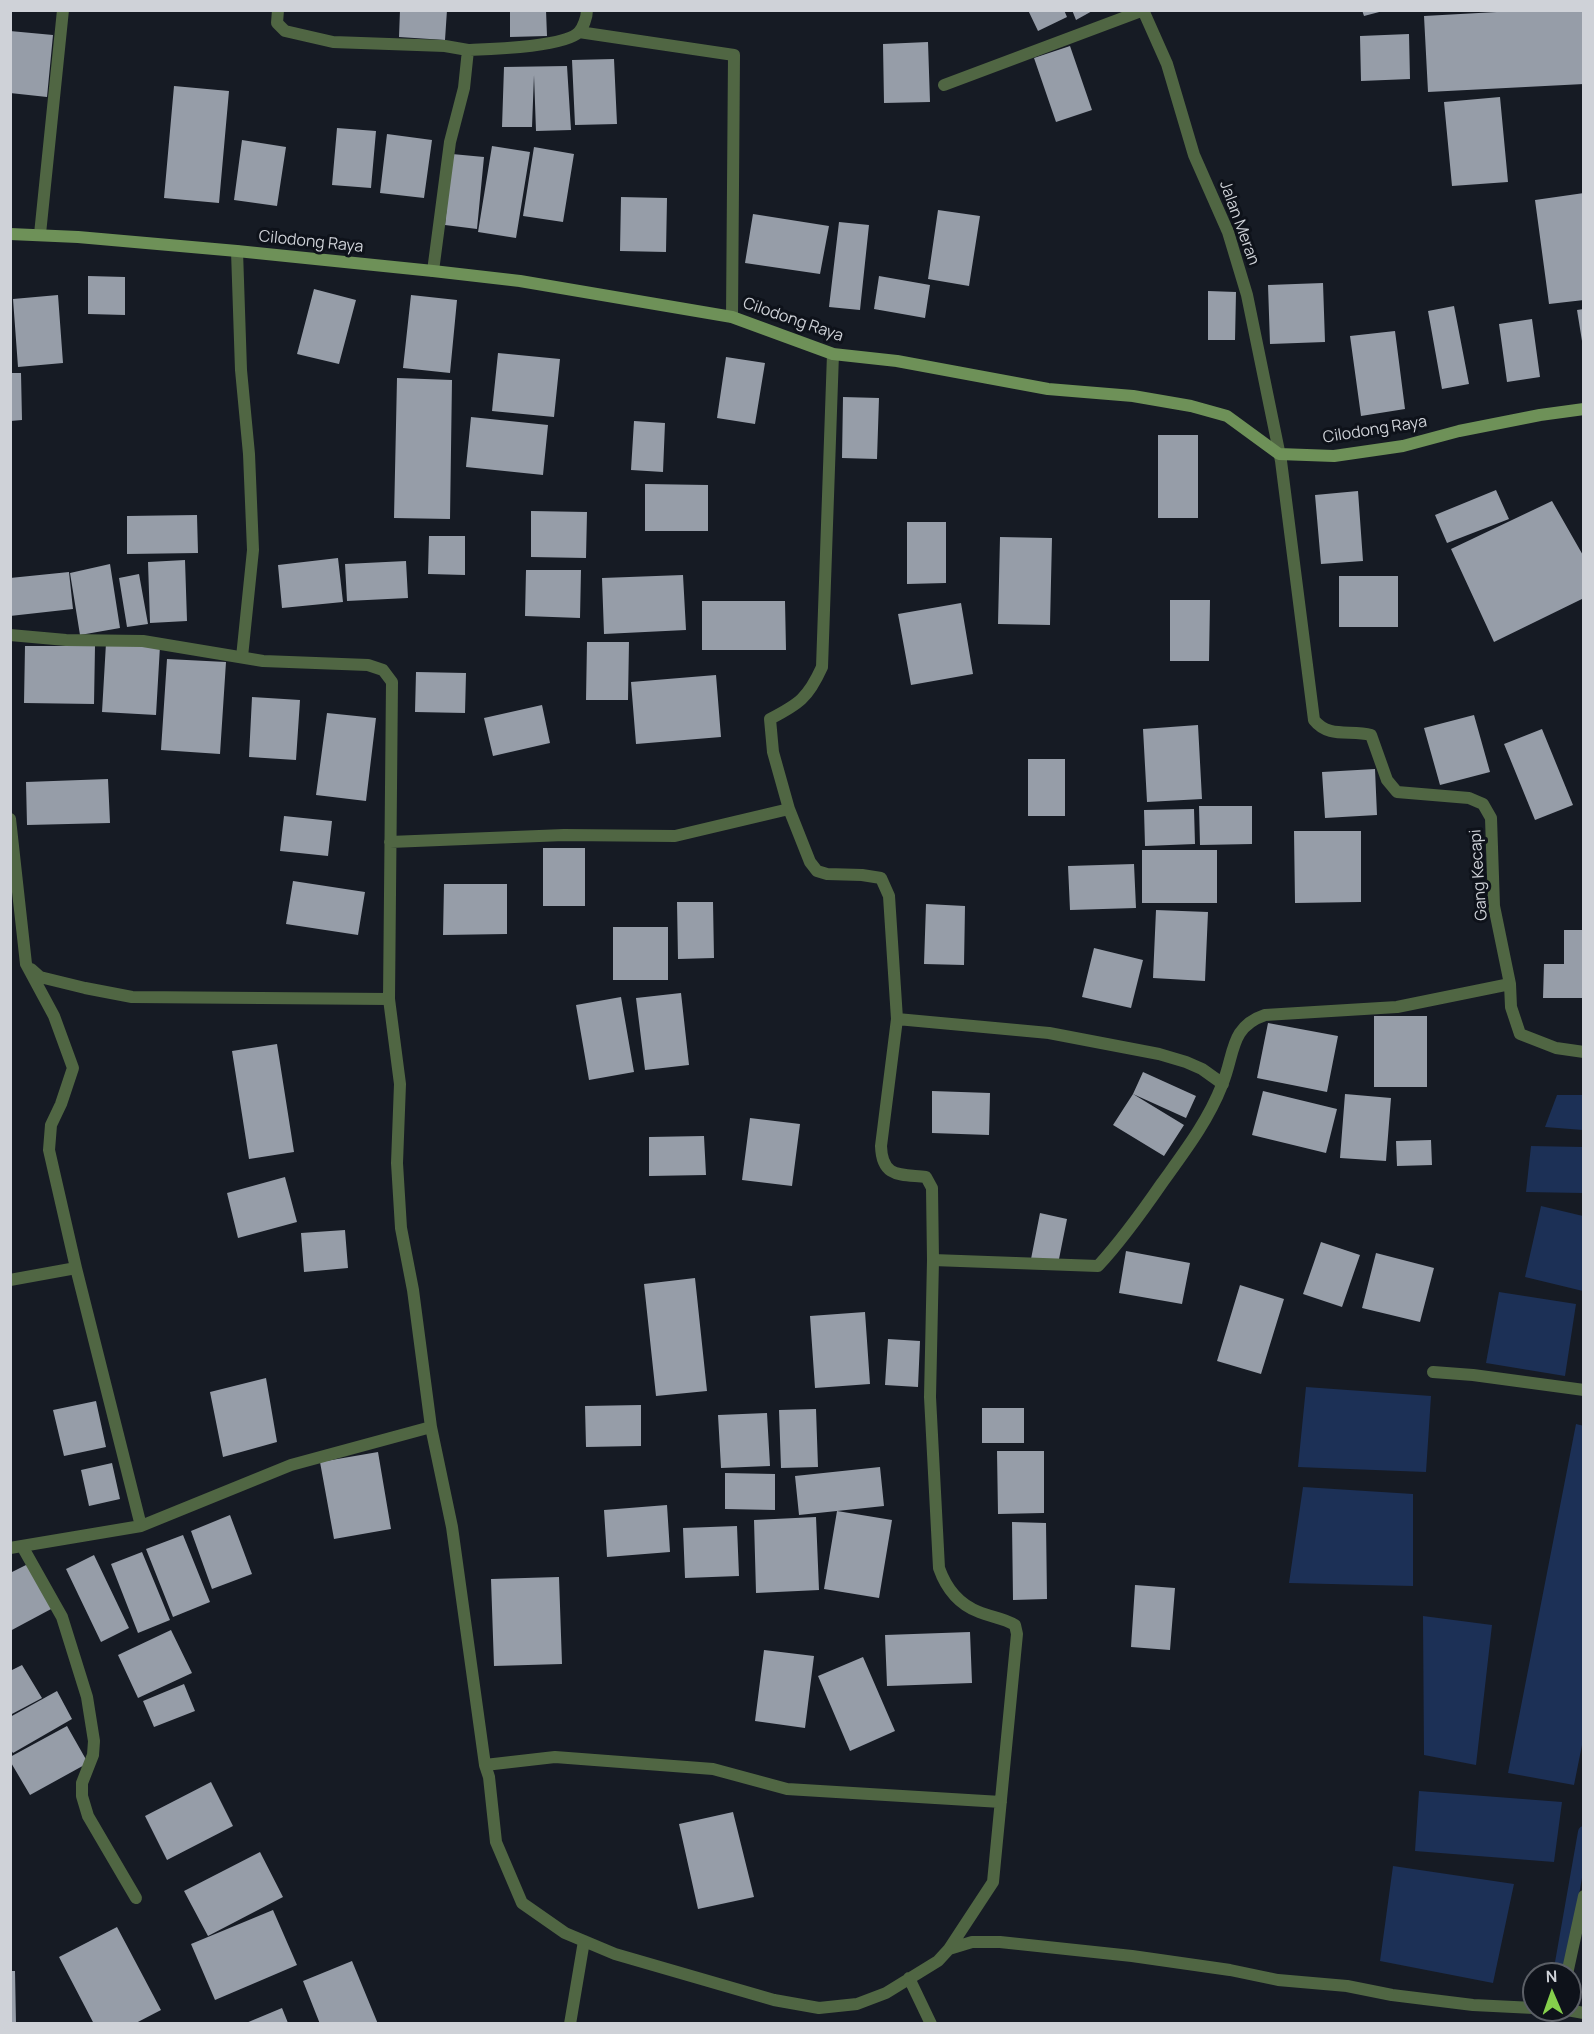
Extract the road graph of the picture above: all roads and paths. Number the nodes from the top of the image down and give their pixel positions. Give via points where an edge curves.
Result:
1 (63, 10) edge
2 (278, 10) edge
3 (587, 10) edge
4 (1144, 11) edge
5 (579, 32) junction
6 (468, 50) junction
7 (944, 85) dead end
8 (10, 234) edge
9 (40, 234) junction
10 (237, 251) junction
11 (433, 271) junction
12 (732, 317) junction
13 (832, 354) junction
14 (1584, 409) edge
15 (1279, 454) junction
16 (10, 635) edge
17 (242, 657) junction
18 (789, 809) junction
19 (10, 819) edge
20 (390, 842) junction
21 (26, 964) junction
22 (1510, 984) junction
23 (389, 999) junction
24 (897, 1019) junction
25 (1584, 1052) edge
26 (1223, 1084) junction
27 (933, 1260) junction
28 (76, 1268) junction
29 (10, 1280) edge
30 (1433, 1372) dead end
31 (1584, 1390) edge
32 (431, 1427) junction
33 (141, 1526) junction
34 (16, 1547) edge
35 (485, 1765) junction
36 (1001, 1802) junction
37 (1584, 1896) edge
38 (136, 1898) dead end
39 (584, 1941) junction
40 (949, 1949) junction
41 (1570, 1962) edge
42 (909, 1978) junction
43 (1522, 2008) edge
44 (570, 2024) edge
45 (931, 2024) edge

1 - 9 street
2 - 6 street via 277,23 285,31 309,37 333,42
3 - 5 street
4 - 7 street
4 - 15 street, Jalan Meran via 1167,64 1194,155 1228,232 1247,295
5 - 6 street via 562,42
5 - 12 street via 734,56
6 - 11 street via 464,88 450,142
8 - 9 street, Cilodong Raya
9 - 10 street, Cilodong Raya
10 - 11 street, Cilodong Raya
10 - 17 street via 253,550
11 - 12 street, Cilodong Raya via 520,281
12 - 13 street, Cilodong Raya
13 - 15 street, Cilodong Raya via 897,361 1048,389 1133,396 1191,406 1227,416
13 - 18 street via 822,667 813,687 796,705 770,718 773,752
14 - 15 street, Cilodong Raya via 1345,455
15 - 22 street, Gang Kecapi via 1314,720 1329,732 1371,735 1387,780 1397,792 1469,798 1483,804 1491,818 1494,906
16 - 17 street via 144,641
17 - 20 street via 368,665 383,670 392,682
18 - 20 street via 675,836 564,835
18 - 24 street via 817,871 881,878 889,896
19 - 21 street
20 - 23 street
21 - 23 street via 40,977 132,997
21 - 28 street via 54,1016 73,1068 51,1125 49,1150
22 - 25 street, Gang Kecapi via 1511,1008 1520,1034 1556,1048
22 - 26 street via 1397,1008 1251,1019 1233,1046
23 - 32 street via 400,1084 400,1228 413,1290
24 - 26 street via 1049,1033 1166,1056 1202,1070
24 - 27 street via 881,1160 899,1174 926,1177 932,1188
26 - 27 street via 1201,1128 1119,1244 1098,1266
27 - 36 street via 930,1397 939,1568 945,1585 963,1604 1008,1621 1015,1625 1017,1634
28 - 29 street
28 - 33 street
30 - 31 street
32 - 33 street via 291,1465
32 - 35 street via 452,1527
33 - 34 street
34 - 38 street via 62,1617 87,1697 94,1741 82,1796 88,1816
35 - 36 street via 555,1757 713,1769 787,1789
35 - 39 street via 496,1842 522,1903 565,1933
36 - 40 street via 993,1882
37 - 41 street
39 - 42 street via 615,1954 763,1997 819,2008 857,2004 886,1993
39 - 44 street
40 - 42 street via 938,1961
40 - 43 street via 972,1942 1000,1942 1132,1956 1403,1997
42 - 45 street

